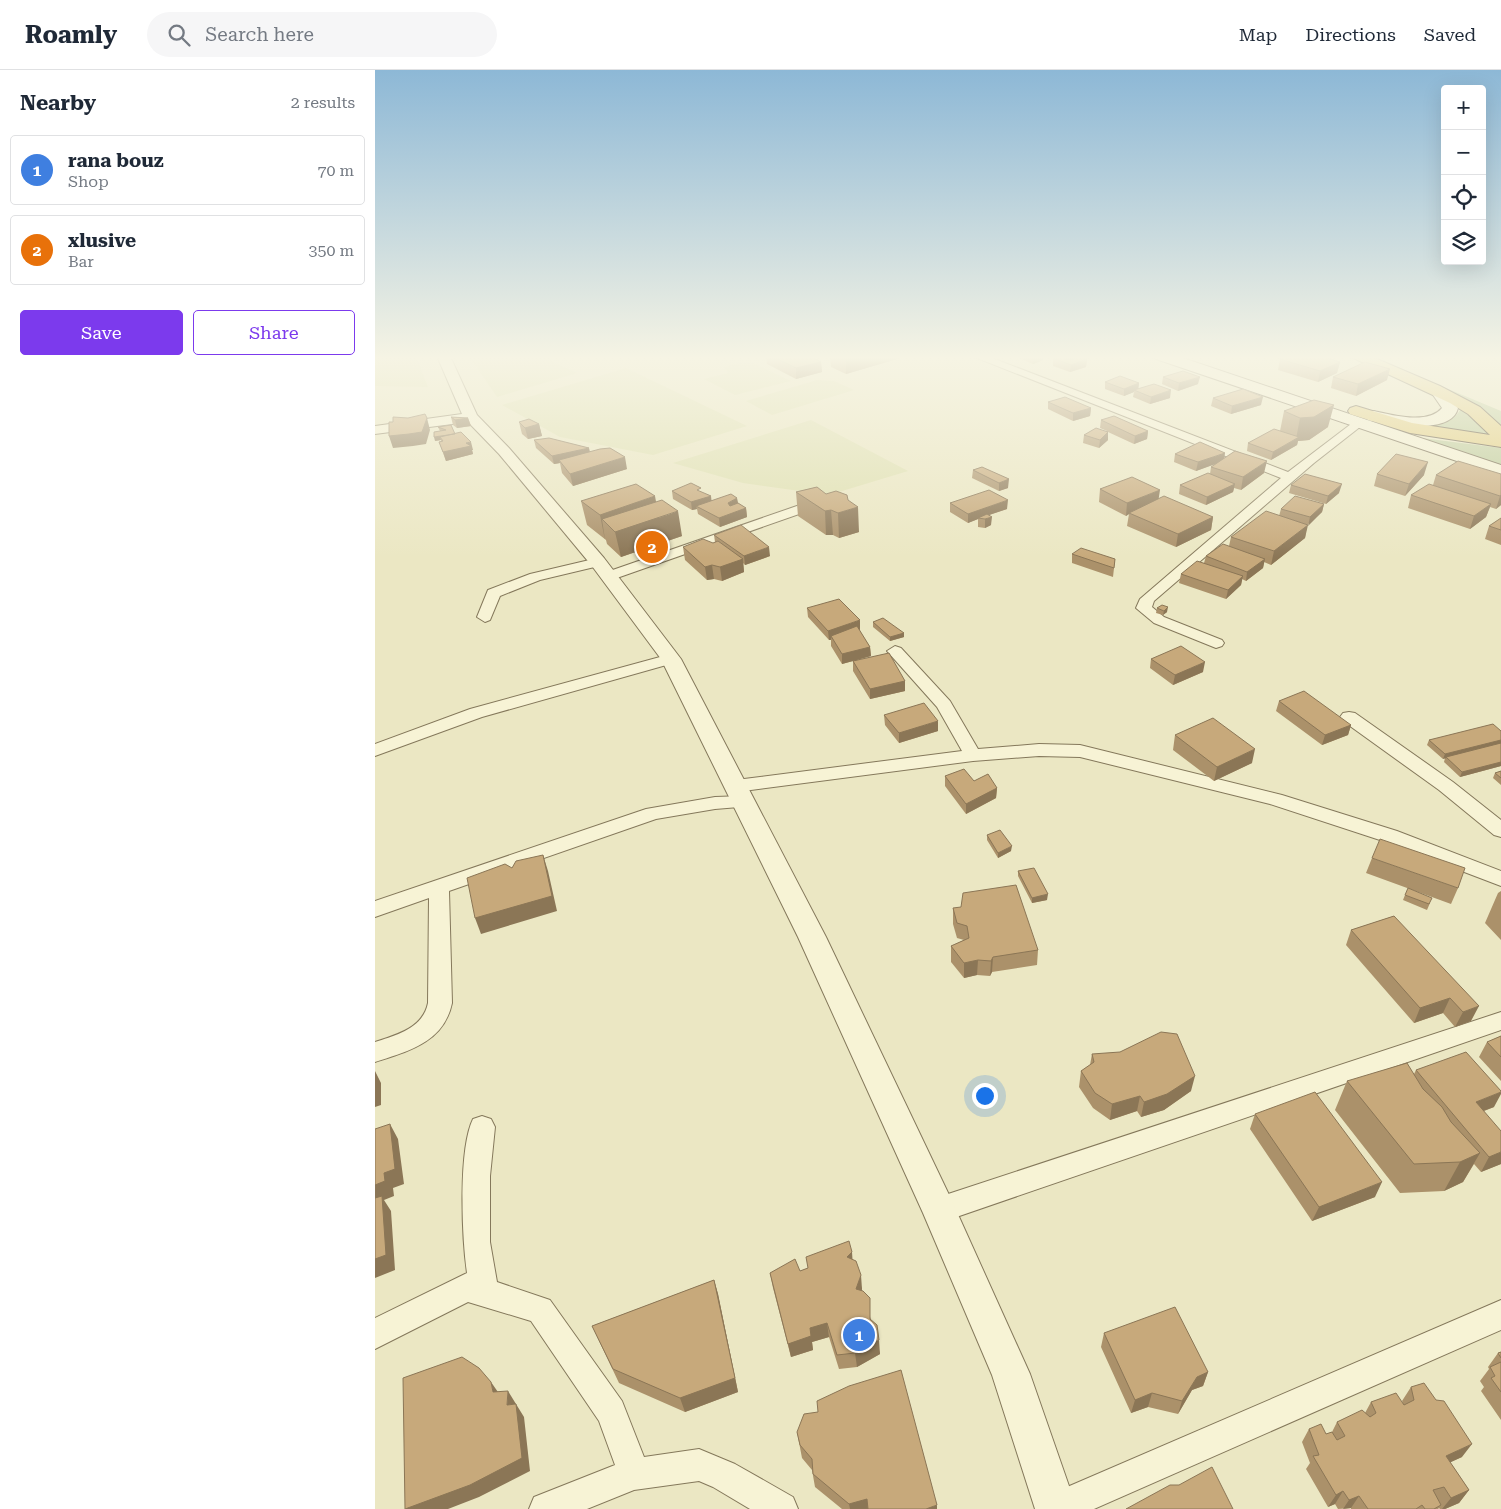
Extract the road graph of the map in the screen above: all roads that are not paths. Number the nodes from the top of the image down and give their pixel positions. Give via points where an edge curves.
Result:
1 (422, 423) edge
2 (478, 423) edge
3 (1151, 423) edge
4 (1350, 423) edge
5 (1373, 423) edge
6 (1387, 423) edge
7 (1489, 423) edge
8 (375, 430) edge
9 (1501, 437) edge
10 (1501, 442) edge
11 (1501, 471) edge
12 (1290, 477) junction
13 (817, 503) edge
14 (603, 569) junction
15 (485, 617) dead end
16 (1216, 643) dead end
17 (895, 652) dead end
18 (671, 659) junction
19 (1349, 716) dead end
20 (378, 747) edge
21 (973, 755) junction
22 (740, 794) junction
23 (1501, 830) edge
24 (1501, 879) edge
25 (439, 886) junction
26 (375, 909) edge
27 (1501, 1021) edge
28 (375, 1052) edge
29 (482, 1127) dead end
30 (939, 1210) junction
31 (483, 1293) junction
32 (1501, 1315) edge
33 (375, 1334) edge
34 (634, 1474) junction
35 (547, 1509) edge
36 (781, 1509) edge
37 (1056, 1509) edge

1 - 8 street
2 - 14 street
3 - 12 street
4 - 12 street
5 - 11 main road
6 - 10 highway
7 - 9 highway
12 - 16 street via 1147,599 1144,608 1153,617
13 - 14 street
14 - 15 street via 535,577 493,593
14 - 18 street
17 - 21 street via 944,705
18 - 20 street via 475,712
18 - 22 street
19 - 23 street
21 - 22 street
21 - 24 street via 1039,750 1105,756 1275,798 1390,836
22 - 25 street via 715,803 653,813
22 - 30 street via 812,937
25 - 26 street
25 - 28 street via 439,1010 433,1023 417,1036
27 - 30 street
29 - 31 street via 476,1242
30 - 37 street via 1011,1374
31 - 33 street via 467,1287
31 - 34 street via 540,1310 611,1412
32 - 37 street
34 - 35 street
34 - 36 street via 699,1465 724,1475

